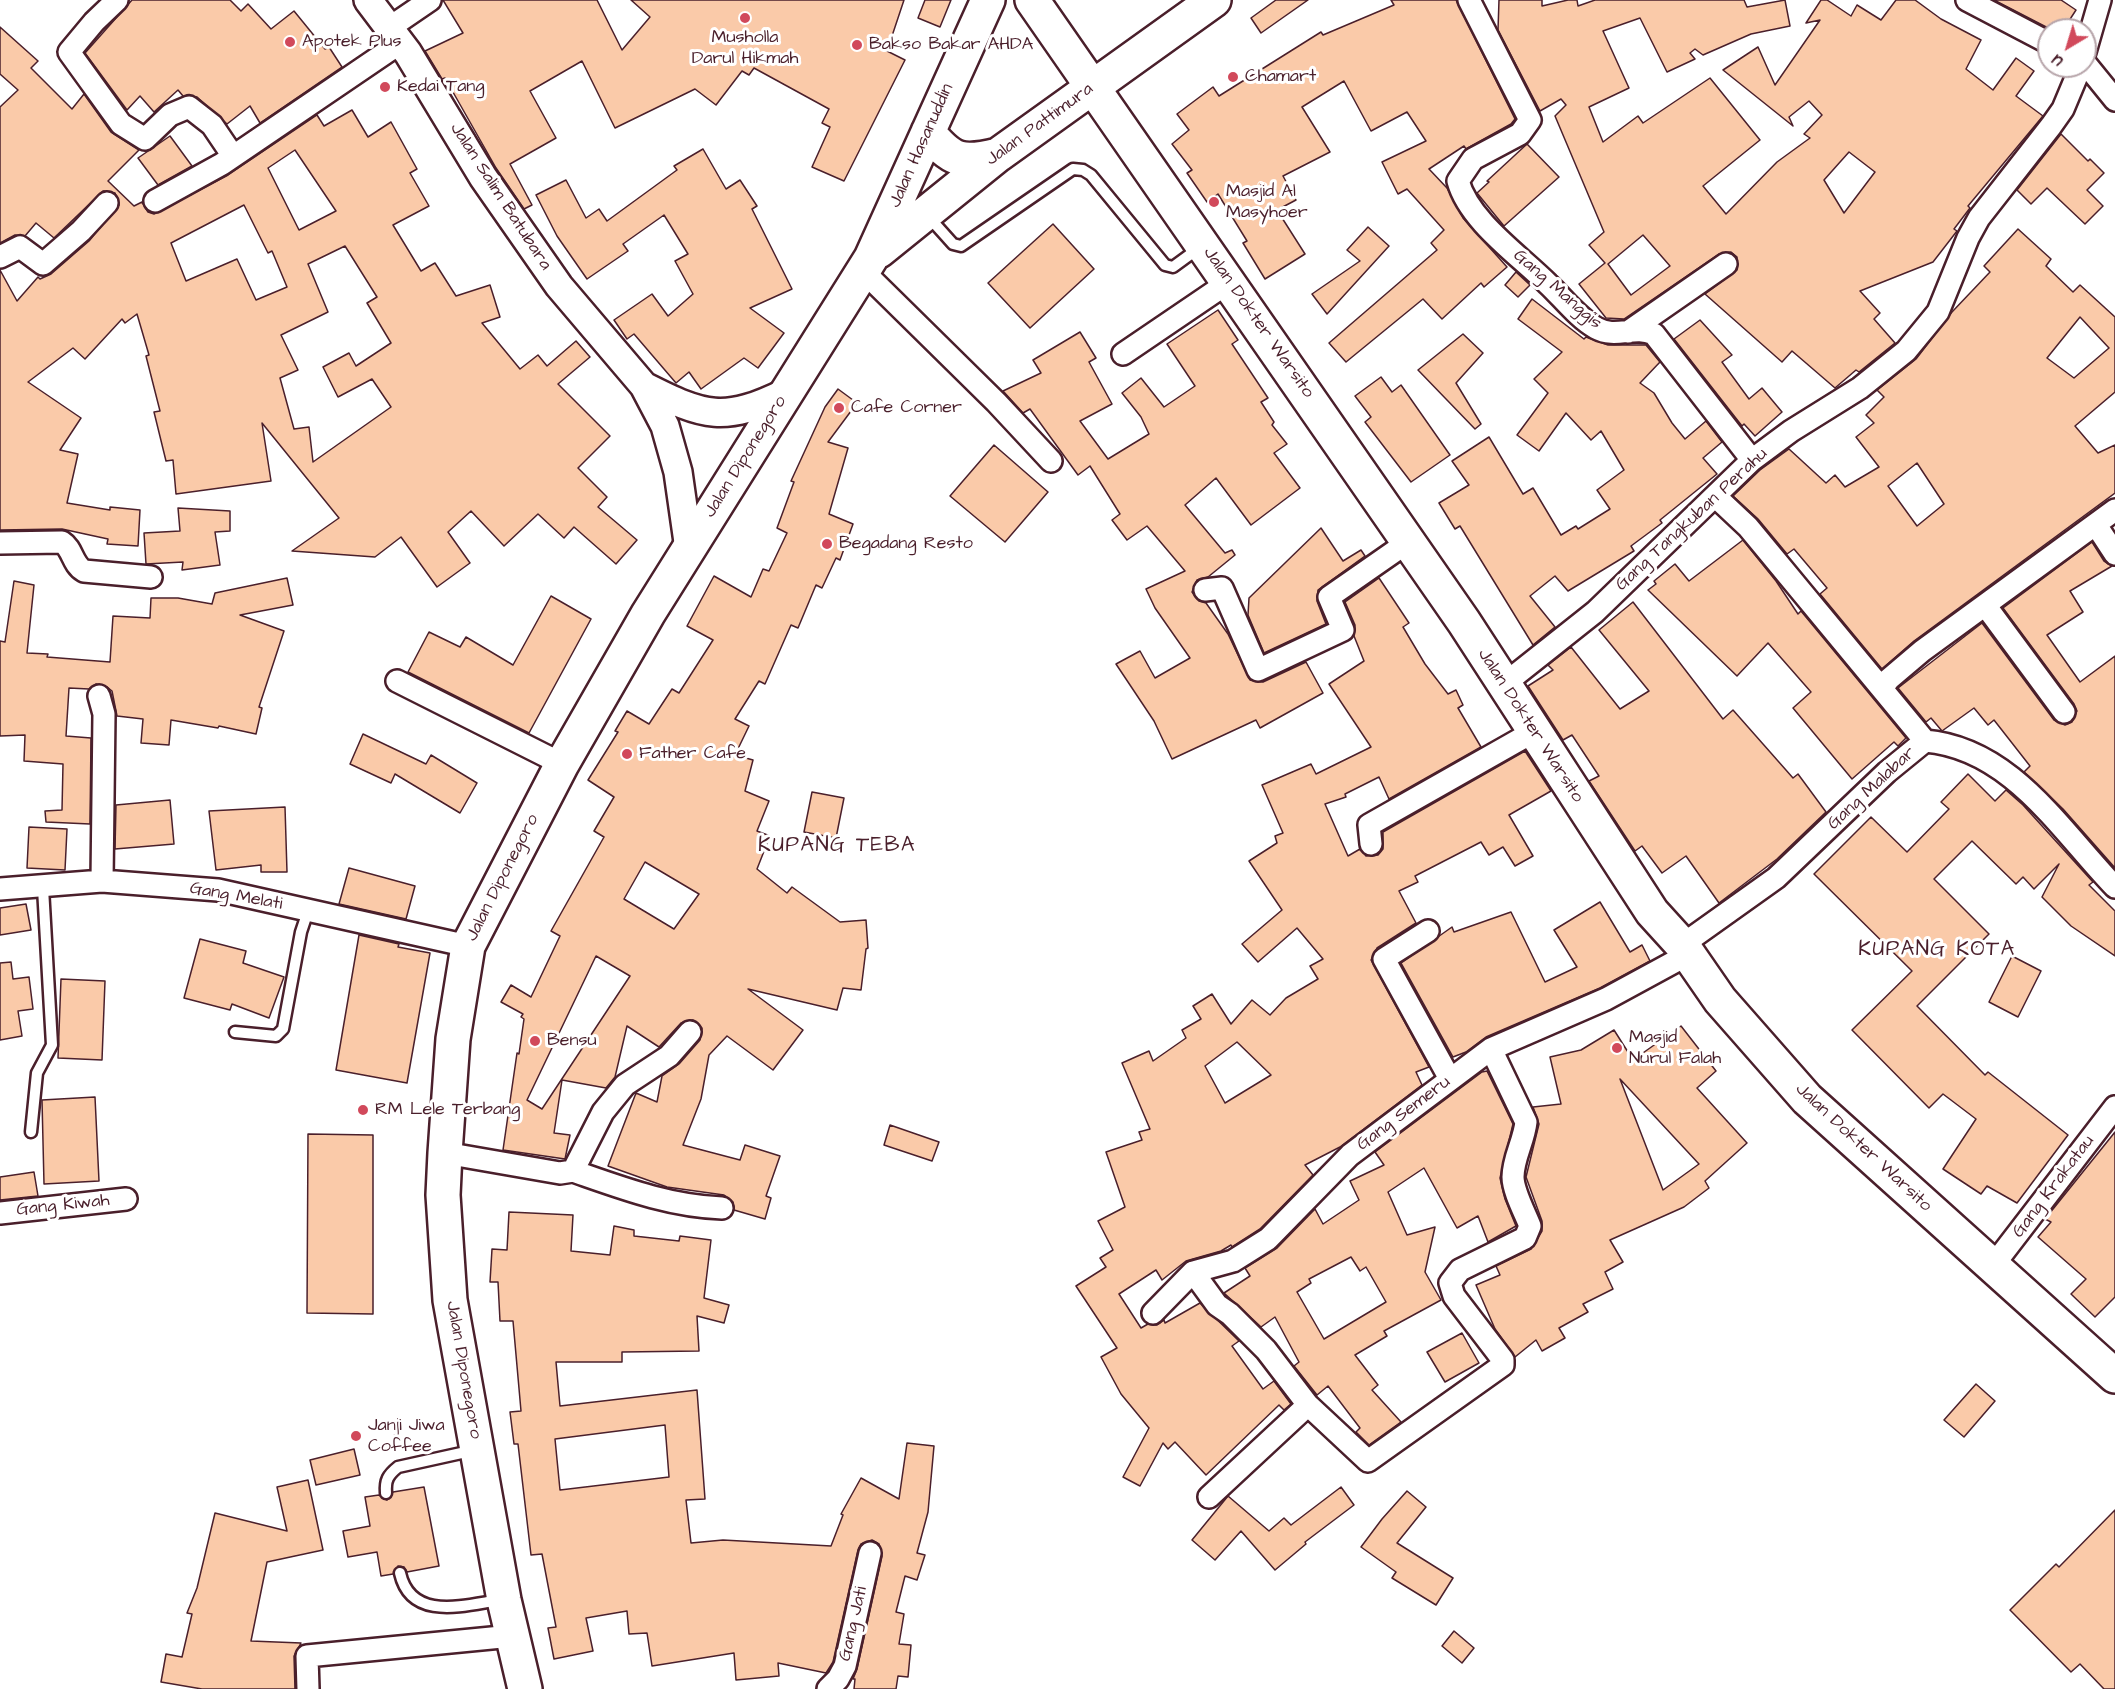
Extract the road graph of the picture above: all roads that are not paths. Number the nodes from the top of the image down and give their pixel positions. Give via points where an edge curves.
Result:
1 (117, 0) edge
2 (368, 0) edge
3 (430, 0) edge
4 (988, 0) edge
5 (1032, 0) edge
6 (1214, 0) edge
7 (1469, 0) edge
8 (1967, 0) edge
9 (2100, 0) edge
10 (2095, 18) edge
11 (394, 35) junction
12 (2037, 38) edge
13 (2076, 78) edge
14 (2097, 78) edge
15 (1093, 87) junction
16 (2115, 100) edge
17 (928, 132) junction
18 (998, 155) junction
19 (233, 156) junction
20 (155, 201) dead end
21 (107, 203) dead end
22 (925, 212) junction
23 (1204, 244) junction
24 (0, 256) edge
25 (867, 264) junction
26 (1726, 264) dead end
27 (1229, 282) junction
28 (1627, 332) junction
29 (1123, 354) dead end
30 (644, 386) junction
31 (787, 392) junction
32 (1752, 460) junction
33 (1051, 461) dead end
34 (1715, 496) junction
35 (2115, 510) edge
36 (2096, 525) junction
37 (1408, 542) junction
38 (0, 543) edge
39 (689, 549) junction
40 (2115, 554) edge
41 (151, 577) dead end
42 (1205, 590) dead end
43 (1985, 605) junction
44 (397, 681) dead end
45 (1503, 685) junction
46 (1882, 688) junction
47 (99, 696) dead end
48 (2064, 712) dead end
49 (1533, 732) junction
50 (1925, 741) junction
51 (562, 764) junction
52 (1371, 844) dead end
53 (102, 881) junction
54 (2115, 887) edge
55 (43, 888) junction
56 (0, 890) edge
57 (308, 910) junction
58 (1428, 931) dead end
59 (468, 946) junction
60 (1684, 950) junction
61 (235, 1032) dead end
62 (690, 1032) dead end
63 (1491, 1049) junction
64 (1450, 1079) junction
65 (2115, 1107) edge
66 (31, 1132) dead end
67 (445, 1153) junction
68 (573, 1171) junction
69 (126, 1198) dead end
70 (722, 1208) dead end
71 (0, 1213) edge
72 (1992, 1267) junction
73 (1193, 1272) junction
74 (1154, 1313) dead end
75 (2115, 1376) edge
76 (1308, 1405) junction
77 (478, 1450) junction
78 (386, 1493) dead end
79 (1209, 1497) dead end
80 (870, 1553) dead end
81 (400, 1573) dead end
82 (504, 1600) junction
83 (512, 1636) junction
84 (308, 1689) edge
85 (525, 1689) edge
86 (828, 1689) edge

1 - 19 street via 69,52 121,124 144,139 170,115 189,107 212,125
2 - 11 street, Jalan Salim Batubara
3 - 11 street
4 - 17 main road, Jalan Hasanuddin
5 - 15 main road, Jalan Dokter Warsito
6 - 15 main road, Jalan Pattimura
7 - 28 street, Gang Manggis via 1530,120 1527,128 1473,159 1458,181 1462,194 1504,245 1588,322 1615,335
8 - 12 street
9 - 10 street
11 - 19 street
11 - 30 street, Jalan Salim Batubara via 483,177 559,286
13 - 32 street, Gang Tangkuban Perahu via 2051,126 1979,219 1938,312 1906,351 1860,388
14 - 16 street
15 - 18 main road, Jalan Pattimura
15 - 23 main road, Jalan Dokter Warsito
17 - 18 main road via 947,153 961,161
17 - 25 main road, Jalan Hasanuddin
18 - 22 main road, Jalan Pattimura
19 - 20 street
21 - 24 street via 43,264 20,247
22 - 23 lane via 953,244 961,246 1073,169 1083,170 1092,175 1166,265 1173,267
22 - 25 main road, Jalan Pattimura
23 - 27 main road, Jalan Dokter Warsito
25 - 31 main road, Jalan Diponegoro
25 - 33 street
26 - 28 street
27 - 29 street
27 - 37 main road, Jalan Dokter Warsito
28 - 32 street, Gang Manggis via 1646,330 1654,334
30 - 31 street via 683,406 722,414 757,407
30 - 39 street via 665,426
31 - 39 main road, Jalan Diponegoro
32 - 34 street, Gang Tangkuban Perahu
34 - 45 street, Gang Tangkuban Perahu via 1595,612
34 - 46 street via 1748,527
35 - 36 street
36 - 40 street
36 - 43 street
37 - 42 street via 1329,597 1342,630 1258,670 1222,588
37 - 45 main road, Jalan Dokter Warsito
38 - 41 street via 62,542 76,566 84,571
39 - 51 main road, Jalan Diponegoro
43 - 46 street via 1922,651
43 - 48 street
44 - 51 street
45 - 49 main road, Jalan Dokter Warsito
46 - 50 street
47 - 53 street via 104,714
49 - 52 street via 1369,825
49 - 60 main road, Jalan Dokter Warsito via 1652,912
50 - 54 street, Gang Malabar via 1970,751 2011,775
50 - 60 street, Gang Malabar via 1776,878
51 - 59 main road, Jalan Diponegoro
53 - 55 street, Gang Melati
53 - 57 street, Gang Melati via 218,890
55 - 56 street, Gang Melati
55 - 66 lane via 52,1045 37,1073
57 - 59 street, Gang Melati
57 - 61 lane via 284,1029 276,1036
58 - 64 street via 1384,959
59 - 67 main road, Jalan Diponegoro via 453,1039
60 - 63 street, Gang Semeru via 1606,999
60 - 72 main road, Jalan Dokter Warsito via 1720,999 1806,1099
62 - 68 street via 669,1056 625,1085 603,1112
63 - 64 street, Gang Semeru
63 - 76 street via 1526,1122 1513,1178 1529,1233 1460,1270 1450,1282 1454,1296 1503,1365 1368,1461
64 - 73 street, Gang Semeru via 1350,1155 1268,1239 1233,1261
65 - 72 street, Gang Krakatau
67 - 68 street via 560,1173
67 - 77 main road, Jalan Diponegoro via 443,1195 450,1300
68 - 70 street via 642,1195 694,1207
69 - 71 street, Gang Kiwah
72 - 75 main road, Jalan Dokter Warsito
73 - 74 street
73 - 76 street via 1216,1305 1258,1341
76 - 79 street
77 - 78 lane via 398,1467 388,1474
77 - 82 main road, Jalan Diponegoro
80 - 86 street, Gang Jati via 845,1666
81 - 82 lane via 412,1597 427,1606 442,1608
82 - 83 main road, Jalan Diponegoro
83 - 84 street via 307,1656
83 - 85 main road, Jalan Diponegoro

